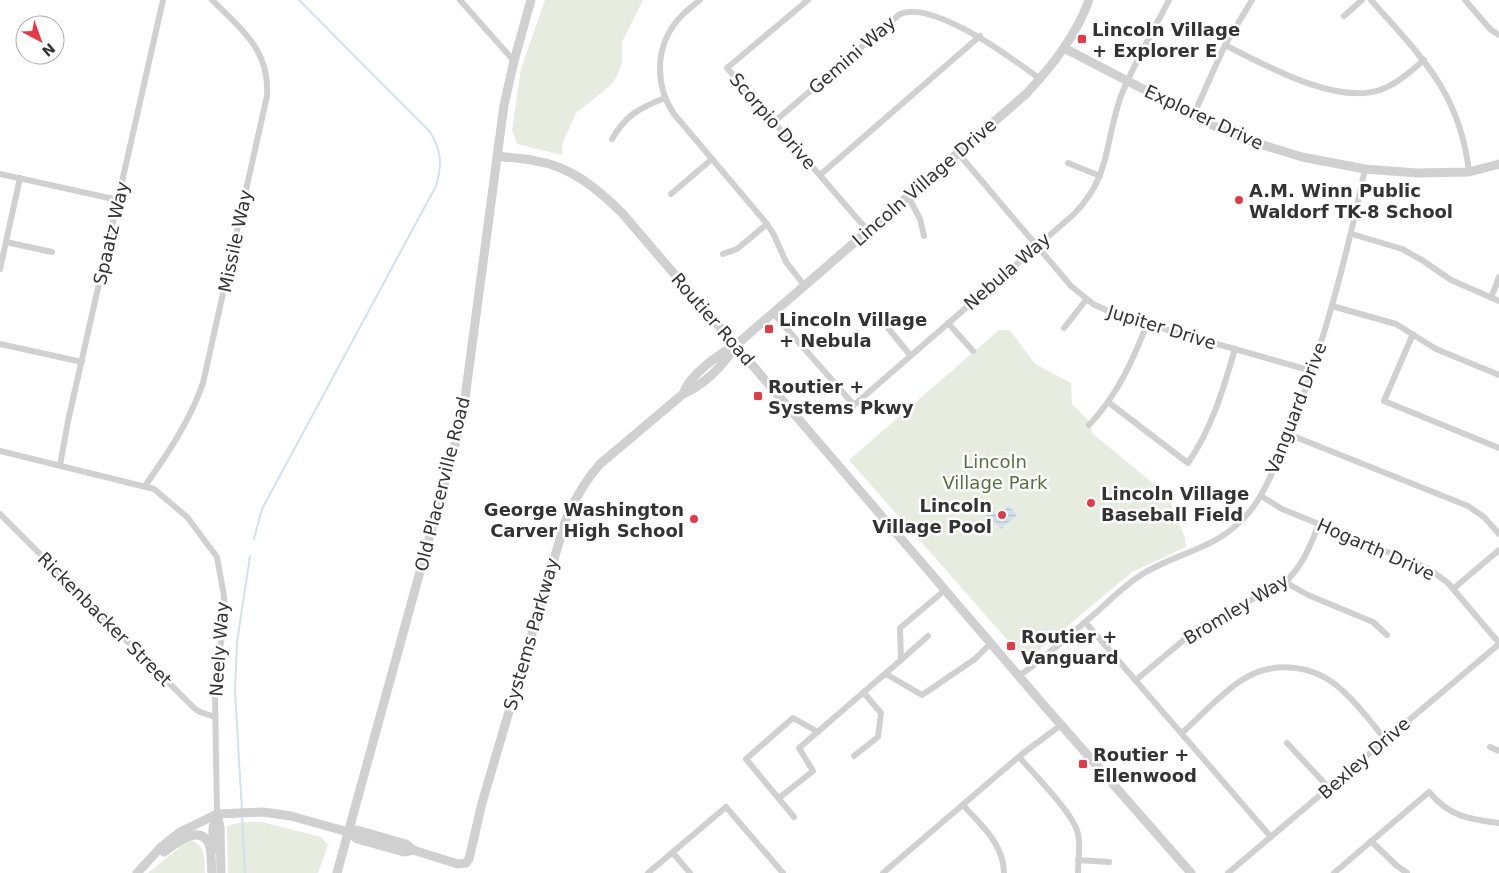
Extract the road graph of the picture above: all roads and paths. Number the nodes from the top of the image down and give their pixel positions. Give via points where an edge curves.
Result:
1 (163, 0) edge
2 (212, 0) edge
3 (460, 0) edge
4 (531, 0) edge
5 (700, 0) edge
6 (808, 0) edge
7 (1089, 0) edge
8 (1169, 0) edge
9 (1252, 0) edge
10 (1362, 0) edge
11 (1371, 0) edge
12 (1465, 0) edge
13 (1344, 16) dead end
14 (1499, 34) edge
15 (980, 36) junction
16 (1225, 46) junction
17 (1064, 48) junction
18 (1424, 60) junction
19 (514, 61) junction
20 (1040, 79) junction
21 (1128, 82) junction
22 (665, 98) junction
23 (1193, 116) junction
24 (774, 122) junction
25 (612, 139) dead end
26 (958, 153) junction
27 (497, 156) junction
28 (712, 160) junction
29 (1068, 163) dead end
30 (1499, 164) edge
31 (1365, 169) junction
32 (1469, 172) junction
33 (0, 174) edge
34 (820, 175) junction
35 (1100, 176) junction
36 (20, 178) junction
37 (671, 194) dead end
38 (908, 196) junction
39 (118, 200) junction
40 (767, 224) junction
41 (868, 231) junction
42 (1352, 234) junction
43 (924, 236) dead end
44 (6, 242) junction
45 (1037, 245) junction
46 (52, 252) dead end
47 (723, 254) dead end
48 (0, 269) edge
49 (1499, 277) edge
50 (804, 285) junction
51 (1491, 298) junction
52 (1086, 300) junction
53 (1499, 301) edge
54 (1332, 306) junction
55 (773, 313) junction
56 (948, 323) junction
57 (1146, 324) junction
58 (888, 328) dead end
59 (1064, 328) dead end
60 (1413, 334) junction
61 (0, 344) edge
62 (736, 345) junction
63 (1235, 349) junction
64 (973, 351) dead end
65 (910, 355) junction
66 (82, 362) junction
67 (1312, 372) junction
68 (1499, 374) edge
69 (1108, 402) junction
70 (1089, 424) dead end
71 (1288, 434) junction
72 (1499, 448) edge
73 (0, 451) edge
74 (60, 465) junction
75 (145, 486) junction
76 (1261, 496) junction
77 (0, 514) edge
78 (1319, 524) junction
79 (1499, 534) edge
80 (1499, 550) edge
81 (1285, 582) junction
82 (1453, 589) junction
83 (944, 590) junction
84 (1085, 622) junction
85 (1387, 635) dead end
86 (928, 636) dead end
87 (991, 643) junction
88 (1499, 643) edge
89 (901, 660) junction
90 (886, 674) junction
91 (1019, 676) junction
92 (1136, 680) junction
93 (864, 693) junction
94 (215, 717) junction
95 (1061, 725) junction
96 (818, 732) junction
97 (1182, 733) junction
98 (1385, 739) junction
99 (1287, 743) dead end
100 (1490, 748) dead end
101 (1499, 751) edge
102 (854, 756) dead end
103 (1019, 757) junction
104 (1329, 788) junction
105 (779, 798) junction
106 (963, 805) junction
107 (217, 814) junction
108 (794, 817) dead end
109 (1499, 823) edge
110 (348, 832) junction
111 (1271, 837) junction
112 (1371, 841) junction
113 (673, 852) junction
114 (1078, 860) junction
115 (1108, 862) dead end
116 (138, 871) edge
117 (213, 873) edge
118 (221, 873) edge
119 (336, 873) edge
120 (648, 873) edge
121 (690, 873) edge
122 (783, 873) edge
123 (883, 873) edge
124 (1004, 873) edge
125 (1078, 873) edge
126 (1191, 873) edge
127 (1228, 873) edge
128 (1334, 873) edge
129 (1407, 873) edge

1 - 39 street, Spaatz Way
2 - 75 street, Missile Way via 248,36 260,54 267,75 267,96 203,383 183,430
3 - 19 street
4 - 19 street, Old Placerville Road
5 - 22 street via 676,22 664,45 660,72
6 - 24 street, Scorpio Drive via 727,68
7 - 17 street, Lincoln Village Drive
8 - 21 street, Nebula Way
9 - 16 street
10 - 13 street
11 - 18 street
12 - 14 street via 1490,29
15 - 20 street, Gemini Way
15 - 24 street, Gemini Way via 940,17 919,10 906,11
15 - 34 street
16 - 18 street via 1297,79 1324,88 1357,93 1387,87
16 - 23 street
17 - 20 street, Lincoln Village Drive
17 - 21 street, Explorer Drive
18 - 32 street via 1457,116
19 - 27 street, Old Placerville Road
20 - 26 street, Lincoln Village Drive
21 - 23 street, Explorer Drive
21 - 35 street, Nebula Way
22 - 25 street via 631,115
22 - 28 street
23 - 31 street, Explorer Drive via 1276,150
24 - 34 street, Scorpio Drive
26 - 38 street, Lincoln Village Drive
26 - 45 street, Jupiter Drive
27 - 62 street, Routier Road via 554,165 594,188 622,213
27 - 110 street, Old Placerville Road via 459,430
28 - 37 street
28 - 40 street
29 - 35 street
30 - 32 street, Explorer Drive
31 - 32 street, Explorer Drive
31 - 42 street, Vanguard Drive
33 - 36 street
34 - 41 street, Scorpio Drive
35 - 45 street, Nebula Way via 1078,209
36 - 39 street
36 - 44 street
38 - 41 street, Lincoln Village Drive
38 - 43 street via 920,219
39 - 66 street, Spaatz Way
40 - 47 street via 738,249
40 - 50 street via 786,262
41 - 50 street, Lincoln Village Drive
42 - 51 street via 1402,249 1451,280
42 - 54 street, Vanguard Drive
44 - 46 street
44 - 48 street
45 - 52 street, Jupiter Drive
45 - 56 street, Nebula Way
49 - 51 street
50 - 55 street, Lincoln Village Drive
51 - 53 street
52 - 57 street, Jupiter Drive
52 - 59 street
54 - 60 street via 1396,324
54 - 67 street, Vanguard Drive
55 - 62 street, Lincoln Village Drive
55 - 65 street, Nebula Way via 854,405
56 - 64 street
56 - 65 street, Nebula Way
57 - 63 street, Jupiter Drive
57 - 69 street
58 - 65 street
60 - 68 street via 1436,349
60 - 72 street via 1384,401
61 - 66 street
62 - 83 street, Routier Road
62 - 110 street, Systems Parkway via 728,360 600,464 574,500 515,689 466,863 458,864 357,830
63 - 67 street, Jupiter Drive
63 - 69 street via 1214,415 1188,463
66 - 74 street, Spaatz Way
67 - 71 street, Vanguard Drive
69 - 70 street
71 - 76 street, Vanguard Drive
71 - 79 street via 1468,506 1484,517
73 - 74 street, Neely Way
74 - 75 street, Neely Way
75 - 94 street, Neely Way via 154,489 188,516 217,557 224,596 224,624 218,660
76 - 78 street, Hogarth Drive via 1282,509
76 - 84 street, Vanguard Drive via 1226,534 1130,582
77 - 94 street, Rickenbacker Street via 194,708
78 - 81 street, Bromley Way via 1303,562
78 - 82 street, Hogarth Drive via 1422,566
80 - 82 street
81 - 85 street via 1373,622
81 - 92 street, Bromley Way via 1200,626
82 - 88 street, Hogarth Drive
83 - 87 street, Routier Road
83 - 89 street via 900,628
84 - 91 street, Vanguard Drive
84 - 92 street
86 - 89 street
87 - 90 street via 922,695
87 - 91 street, Routier Road
88 - 98 street, Bexley Drive
89 - 90 street
90 - 93 street
91 - 95 street, Routier Road
92 - 97 street
93 - 96 street
93 - 102 street via 882,713 878,737
94 - 107 street, Neely Way
95 - 103 street
95 - 126 street, Routier Road
96 - 105 street via 799,748 813,771
96 - 105 street via 793,718 746,758
97 - 98 street via 1244,679 1263,670 1291,667 1311,671 1335,684
97 - 111 street
98 - 104 street, Bexley Drive
99 - 104 street
100 - 101 street
103 - 106 street
103 - 114 street via 1073,820 1079,839
104 - 111 street, Bexley Drive
105 - 108 street
106 - 123 street
106 - 124 street via 998,846
107 - 110 street, Systems Parkway via 270,813
107 - 116 street via 176,836
107 - 117 street via 212,828
107 - 118 street
109 - 112 street via 1459,816 1429,792
110 - 119 street, Old Placerville Road
111 - 127 street, Bexley Drive
112 - 128 street
112 - 129 street
113 - 120 street
113 - 121 street
113 - 122 street via 726,807
114 - 115 street
114 - 125 street
116 - 117 street via 173,845 197,834 209,846

